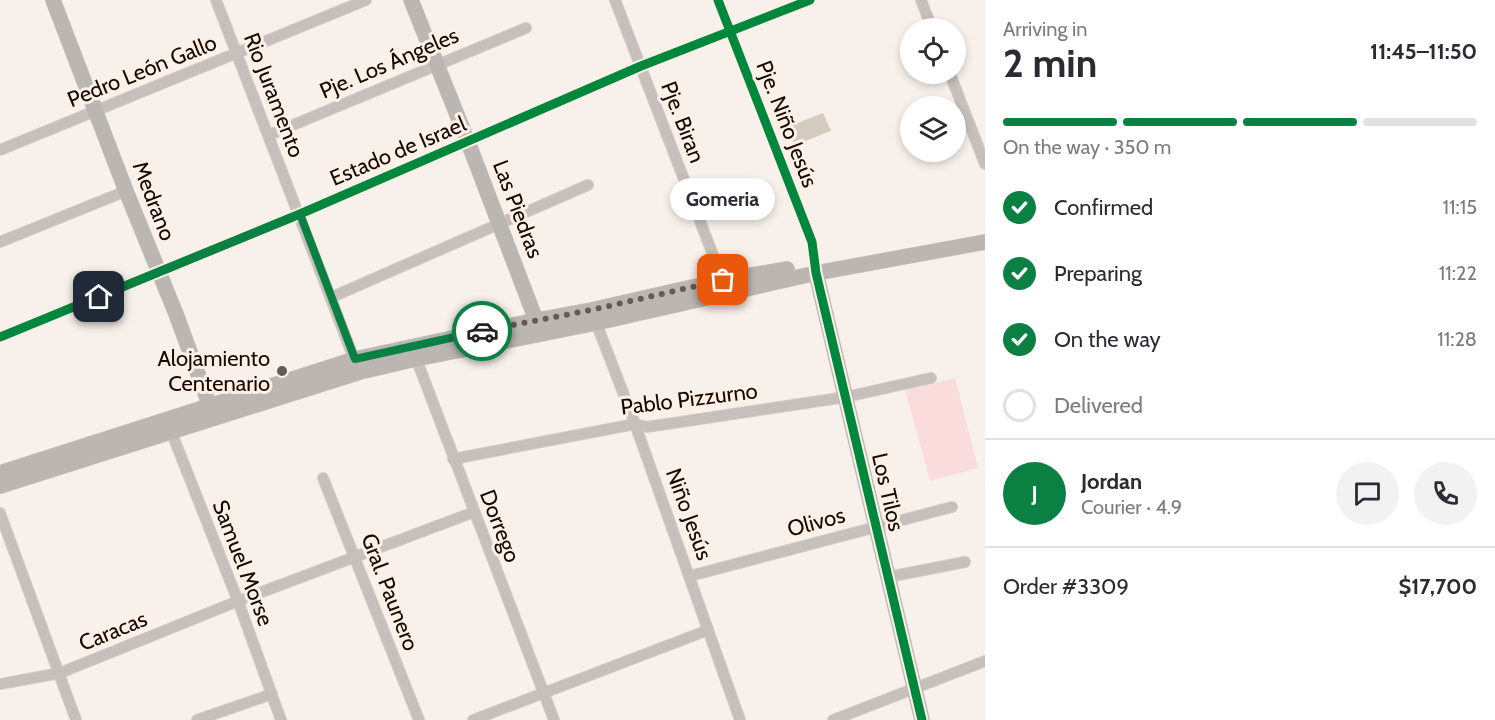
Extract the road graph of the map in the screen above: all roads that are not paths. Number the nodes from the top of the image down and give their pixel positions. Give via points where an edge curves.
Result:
1 (54, 0) edge
2 (216, 0) edge
3 (366, 0) edge
4 (411, 0) edge
5 (615, 0) edge
6 (718, 0) edge
7 (810, 0) edge
8 (921, 0) edge
9 (928, 18) edge
10 (526, 28) dead end
11 (730, 31) junction
12 (238, 53) junction
13 (437, 63) junction
14 (641, 66) junction
15 (954, 84) edge
16 (96, 110) junction
17 (269, 135) junction
18 (468, 142) junction
19 (0, 150) edge
20 (985, 164) edge
21 (588, 185) dead end
22 (126, 191) junction
23 (300, 214) junction
24 (499, 225) junction
25 (985, 232) edge
26 (0, 242) edge
27 (985, 242) edge
28 (815, 269) junction
29 (159, 273) junction
30 (725, 286) junction
31 (332, 297) junction
32 (594, 316) junction
33 (538, 327) junction
34 (0, 337) edge
35 (413, 352) junction
36 (357, 366) junction
37 (931, 378) dead end
38 (846, 397) junction
39 (211, 412) junction
40 (635, 424) junction
41 (169, 426) junction
42 (453, 459) junction
43 (0, 473) edge
44 (323, 478) dead end
45 (0, 486) edge
46 (952, 507) dead end
47 (474, 512) junction
48 (0, 513) edge
49 (876, 526) junction
50 (355, 557) junction
51 (965, 562) dead end
52 (690, 576) junction
53 (888, 577) junction
54 (238, 601) junction
55 (708, 630) junction
56 (985, 662) edge
57 (60, 674) junction
58 (0, 684) edge
59 (914, 687) junction
60 (544, 693) junction
61 (272, 694) junction
62 (76, 720) edge
63 (197, 720) edge
64 (281, 720) edge
65 (419, 720) edge
66 (472, 720) edge
67 (554, 720) edge
68 (740, 720) edge
69 (833, 720) edge
70 (922, 720) edge

1 - 16 main road, Medrano
2 - 12 street, Rio Juramento
3 - 12 street, Pedro León Gallo
4 - 13 main road, Las Piedras
5 - 14 street, Pje. Biran
6 - 11 street, Pje. Niño Jesús
7 - 11 street, Estado de Israel
8 - 9 street
10 - 13 street, Pje. Los Ángeles
11 - 14 street, Estado de Israel
11 - 28 street, Pje. Niño Jesús via 812,242
12 - 16 street, Pedro León Gallo
12 - 17 street, Rio Juramento
13 - 17 street, Pje. Los Ángeles
13 - 18 main road, Las Piedras
14 - 18 street, Estado de Israel
14 - 30 street, Pje. Biran
15 - 20 street
16 - 19 street, Pedro León Gallo
16 - 22 main road, Medrano
17 - 23 street, Rio Juramento
18 - 23 street, Estado de Israel
18 - 24 main road, Las Piedras
21 - 24 street
22 - 26 street
22 - 29 main road, Medrano
23 - 29 street, Estado de Israel
23 - 31 street, Rio Juramento
24 - 31 street
24 - 33 main road, Las Piedras
25 - 28 main road
27 - 28 main road
28 - 30 main road
28 - 38 main road, Los Tilos
29 - 34 street, Estado de Israel
29 - 39 main road, Medrano
30 - 32 main road
31 - 36 street, Rio Juramento
32 - 33 main road
32 - 40 street, Niño Jesús
33 - 35 main road
35 - 36 main road
35 - 42 street, Dorrego
36 - 39 main road
37 - 38 street, Pablo Pizzurno
38 - 40 street, Pablo Pizzurno via 647,427
38 - 49 main road, Los Tilos
39 - 41 main road
40 - 42 street, Pablo Pizzurno
40 - 52 street, Niño Jesús
41 - 43 main road
41 - 45 main road
41 - 54 street, Samuel Morse
42 - 47 street, Dorrego
44 - 50 street, Gral. Paunero
46 - 49 street, Olivos
47 - 50 street
47 - 60 street, Dorrego
48 - 57 street
49 - 52 street, Olivos
49 - 53 main road, Los Tilos
50 - 54 street
50 - 65 street, Gral. Paunero
51 - 53 street
52 - 55 street, Niño Jesús
53 - 59 main road, Los Tilos
54 - 57 street, Caracas
54 - 61 street, Samuel Morse
55 - 60 street
55 - 68 street, Niño Jesús
56 - 59 street
57 - 58 street, Caracas
57 - 62 street
59 - 69 street
59 - 70 main road, Los Tilos
60 - 66 street
60 - 67 street, Dorrego
61 - 63 street
61 - 64 street, Samuel Morse

